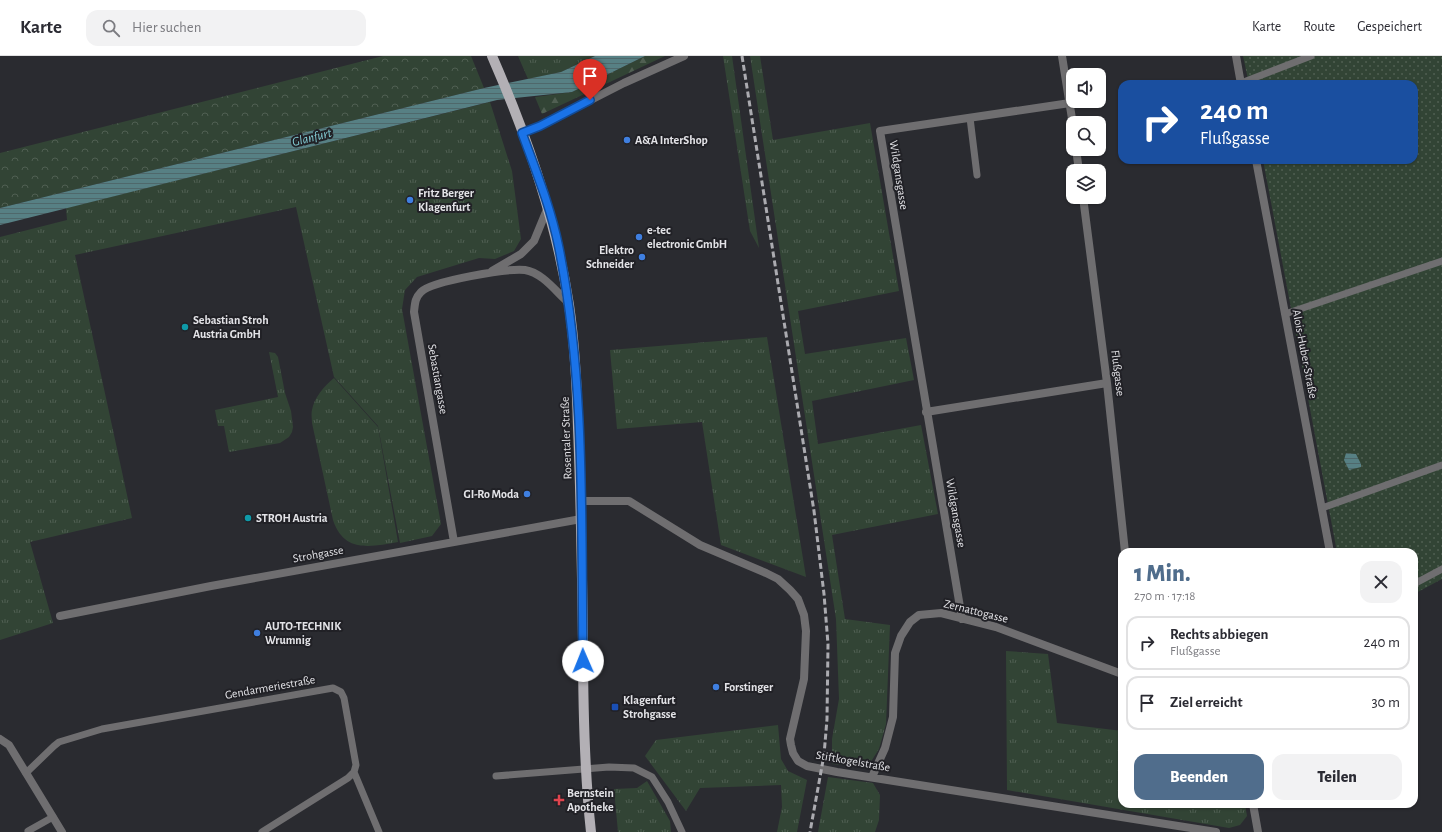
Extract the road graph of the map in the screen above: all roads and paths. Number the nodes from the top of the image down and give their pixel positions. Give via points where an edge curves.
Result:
1 (492, 56) edge
2 (684, 56) edge
3 (1062, 56) edge
4 (1236, 56) edge
5 (1311, 56) edge
6 (1066, 80) edge
7 (1240, 80) edge
8 (1251, 80) edge
9 (1066, 104) edge
10 (970, 118) junction
11 (522, 133) junction
12 (1257, 164) edge
13 (977, 175) dead end
14 (1084, 204) edge
15 (548, 207) junction
16 (1442, 261) edge
17 (489, 273) junction
18 (569, 303) junction
19 (1285, 314) junction
20 (1107, 383) junction
21 (926, 412) junction
22 (1442, 465) edge
23 (581, 501) junction
24 (1322, 508) junction
25 (581, 519) junction
26 (454, 542) junction
27 (1125, 548) edge
28 (1329, 548) edge
29 (1442, 568) edge
30 (1418, 582) edge
31 (60, 616) dead end
32 (962, 619) junction
33 (1118, 673) edge
34 (0, 739) edge
35 (585, 769) junction
36 (354, 772) junction
37 (26, 773) junction
38 (496, 776) dead end
39 (872, 777) junction
40 (1254, 808) edge
41 (53, 816) junction
42 (28, 832) edge
43 (62, 832) edge
44 (262, 832) edge
45 (379, 832) edge
46 (591, 832) edge
47 (682, 832) edge
48 (1216, 832) edge
49 (1258, 832) edge

1 - 11 main road, Rosentaler Straße
2 - 11 street
3 - 6 street
4 - 7 street
5 - 8 lane
9 - 10 street, Wildgansgasse
10 - 13 lane
10 - 21 street, Wildgansgasse via 880,131
11 - 15 main road, Rosentaler Straße
12 - 19 street, Alois-Huber-Straße
14 - 20 street, Flußgasse
15 - 17 street, Sebastiangasse via 534,241 521,254
15 - 18 main road, Rosentaler Straße
16 - 19 lane
17 - 18 street, Sebastiangasse via 525,270 540,276
17 - 26 street, Sebastiangasse via 434,285 422,291 415,299 414,312
18 - 23 main road, Rosentaler Straße via 576,364
19 - 24 street, Alois-Huber-Straße
20 - 21 street
20 - 27 street, Flußgasse
21 - 32 street, Wildgansgasse
22 - 24 lane
23 - 25 main road, Rosentaler Straße
23 - 39 street, Stiftkogelstraße via 628,501 700,545 766,573 790,590 798,599 806,631 804,679 790,739 793,753 807,766
24 - 28 street, Alois-Huber-Straße
25 - 26 street, Strohgasse
25 - 35 main road, Rosentaler Straße
26 - 31 street, Strohgasse
29 - 30 lane
32 - 33 street, Zernattogasse via 996,627
32 - 39 street, Zernattogasse via 941,613 919,615 910,622 901,636 895,653 892,724
34 - 37 street via 9,746
35 - 38 lane
35 - 46 main road, Rosentaler Straße
35 - 47 lane via 634,768 652,777 668,802
36 - 37 lane, Gendarmeriestraße via 356,765 344,698 334,688 102,729 59,742
36 - 44 lane
36 - 45 lane
37 - 41 street
39 - 48 street, Stiftkogelstraße
40 - 49 street
41 - 42 lane
41 - 43 street

